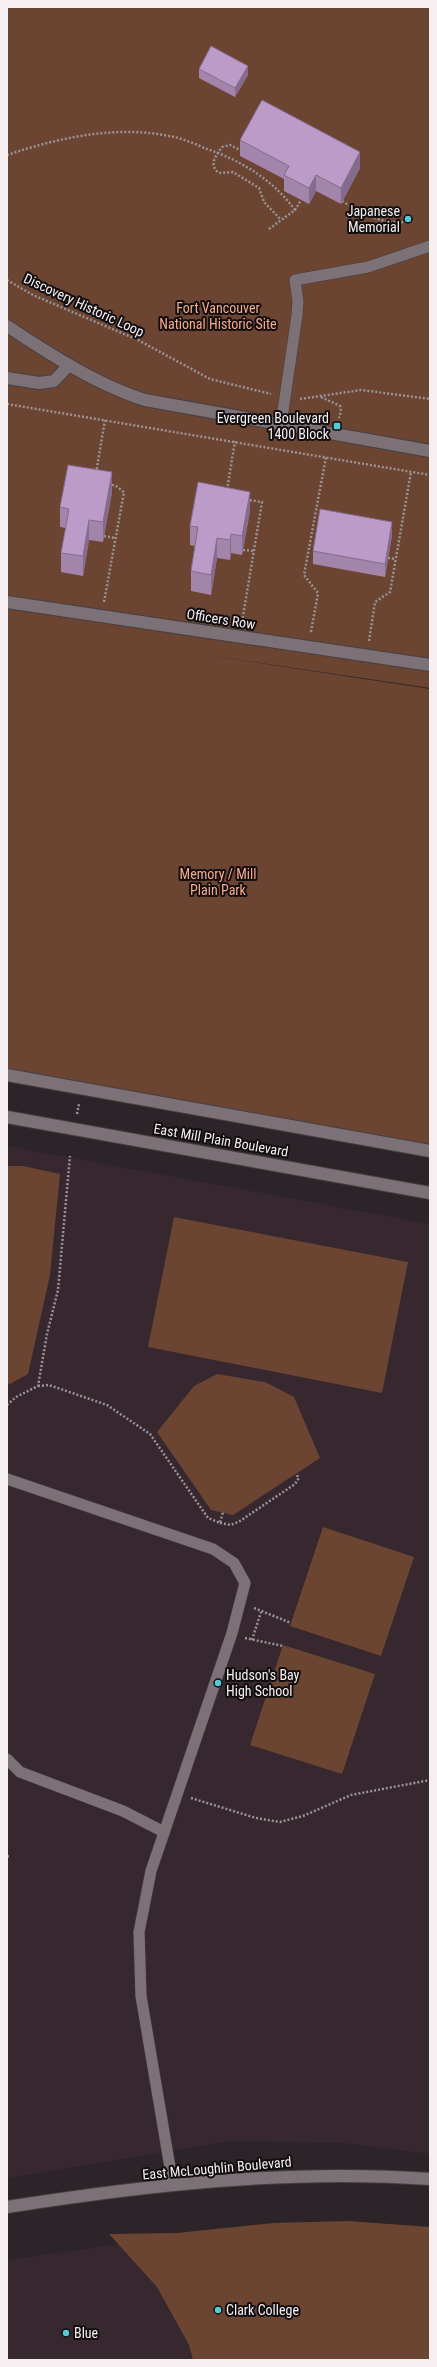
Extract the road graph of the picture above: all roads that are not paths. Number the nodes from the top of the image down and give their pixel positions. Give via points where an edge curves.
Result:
1 (430, 246) edge
2 (7, 326) edge
3 (69, 365) junction
4 (7, 378) edge
5 (281, 425) junction
6 (430, 452) edge
7 (7, 602) edge
8 (430, 665) edge
9 (7, 1076) edge
10 (7, 1117) edge
11 (430, 1151) edge
12 (430, 1193) edge
13 (7, 1479) edge
14 (7, 1759) edge
15 (164, 1832) junction
16 (430, 2179) edge
17 (173, 2185) junction
18 (7, 2207) edge

1 - 5 lane via 368,266 295,280 297,315
2 - 3 street
3 - 4 street via 54,381 38,383
3 - 5 street via 129,395 145,400
5 - 6 street
7 - 8 street, Officers Row
9 - 11 street, East Mill Plain Boulevard
10 - 12 street, East Mill Plain Boulevard
13 - 15 lane via 213,1549 234,1563 245,1583 232,1633
14 - 15 lane via 20,1772 123,1811
15 - 17 lane via 151,1871 139,1932 140,1988
16 - 17 street, East McLoughlin Boulevard via 332,2174
17 - 18 street, East McLoughlin Boulevard

